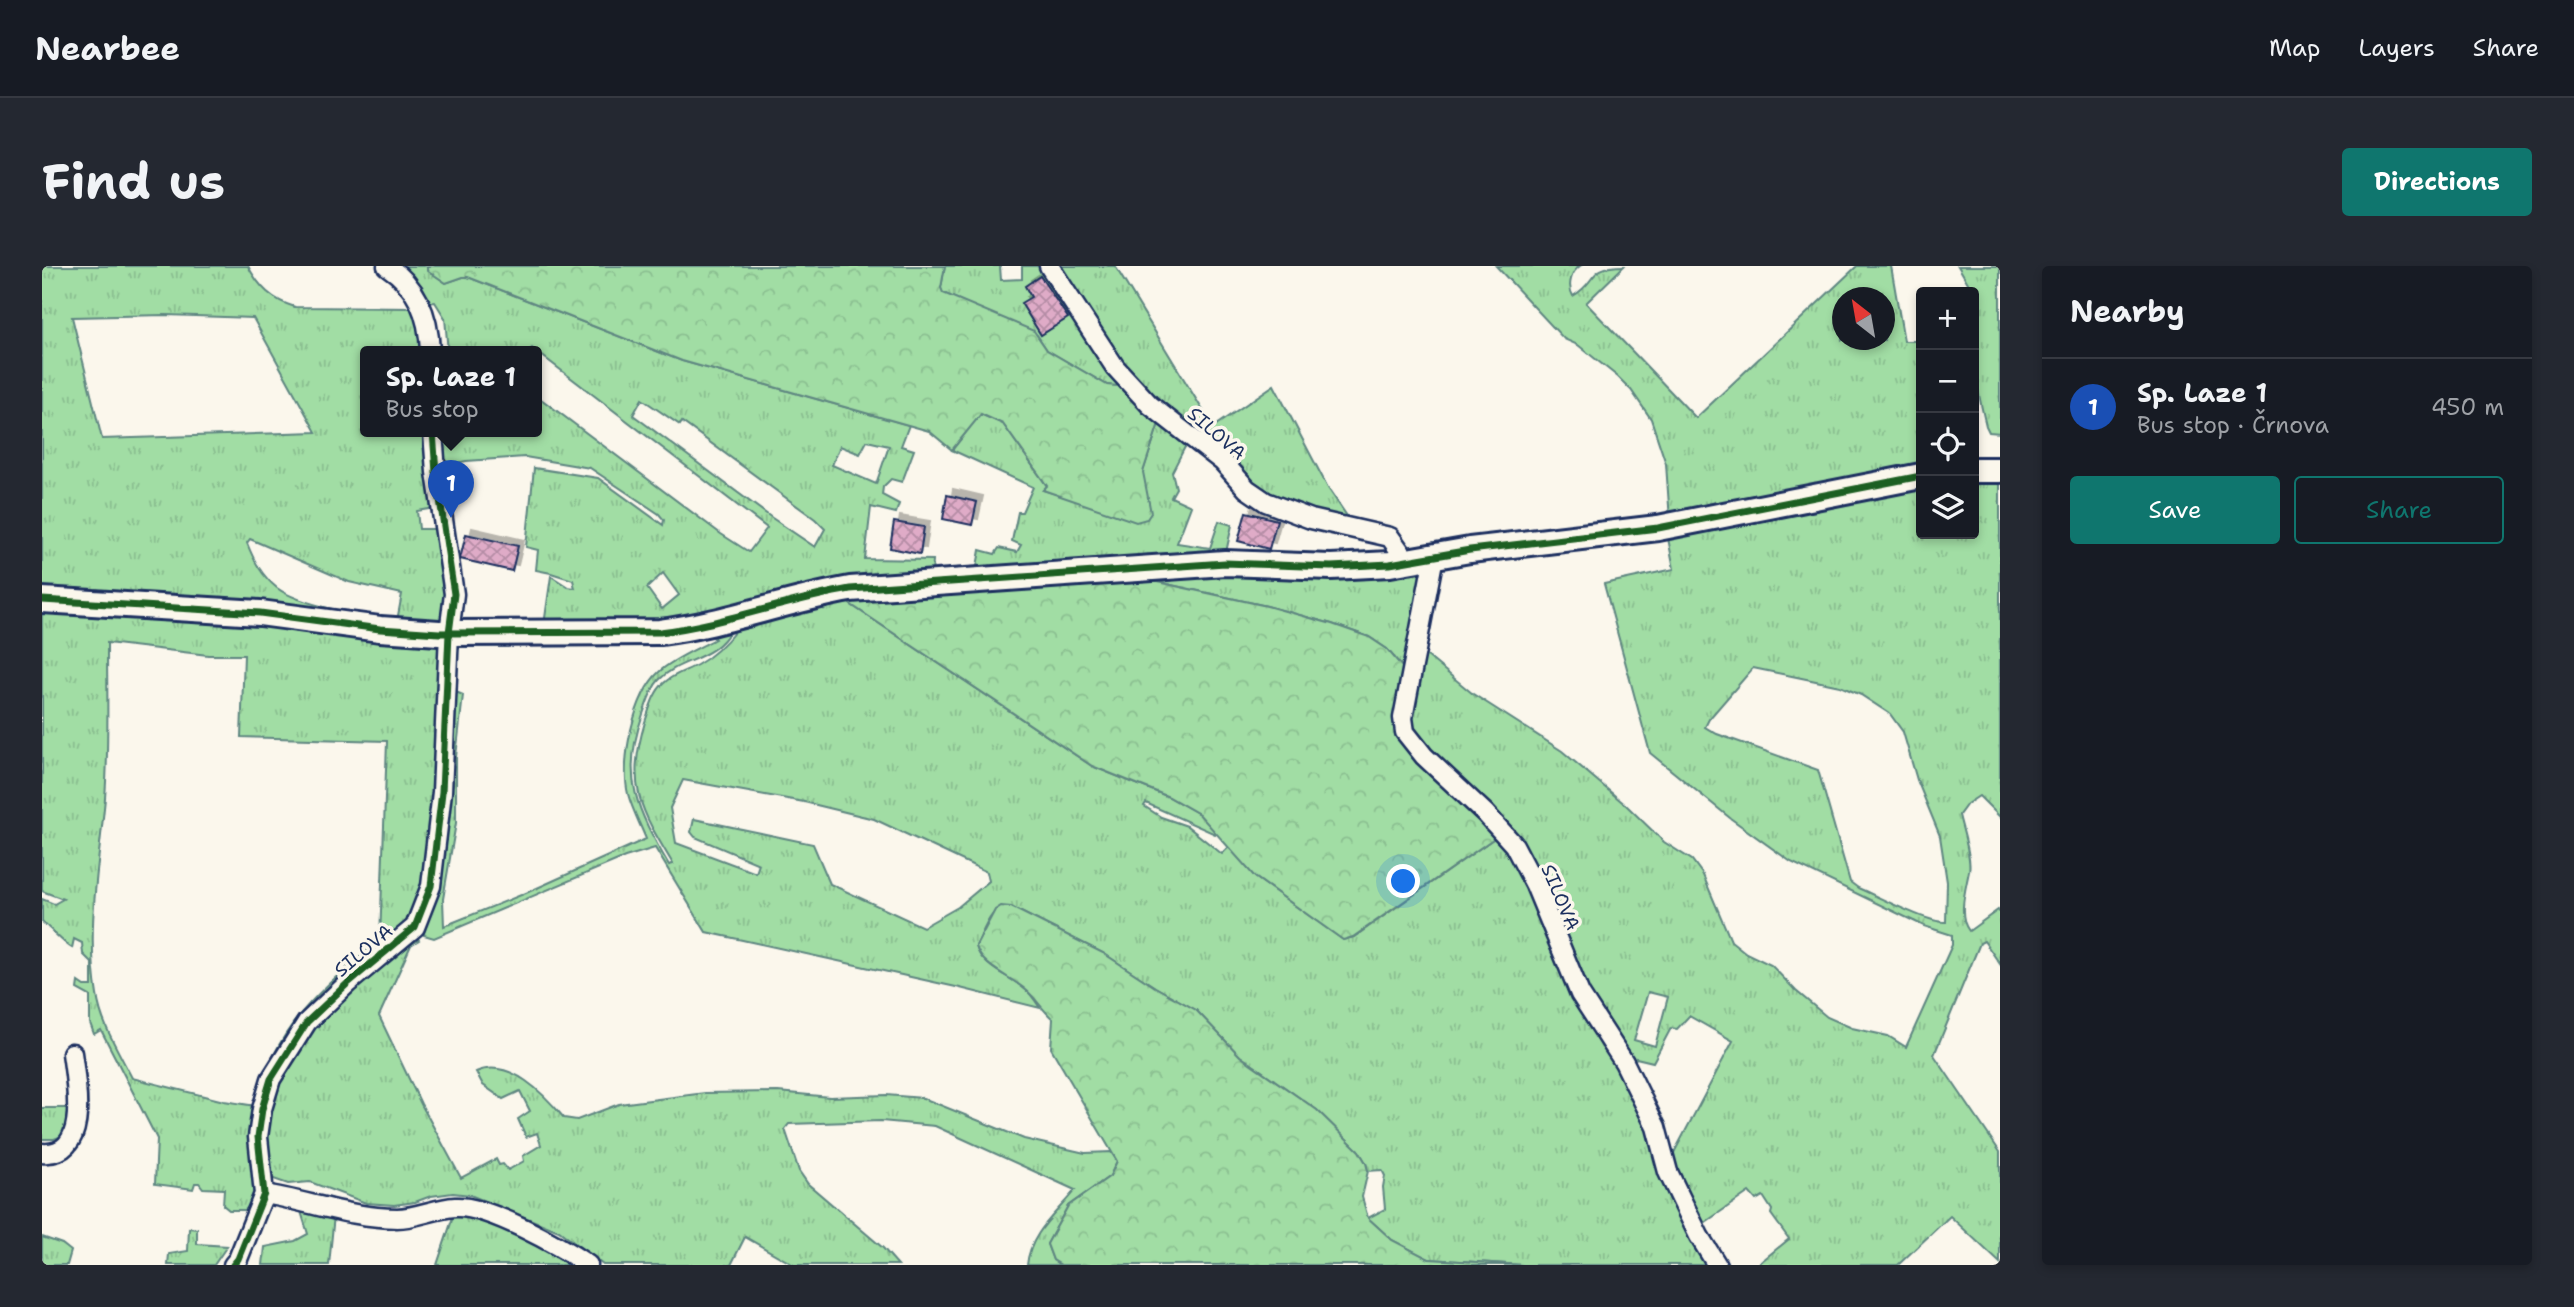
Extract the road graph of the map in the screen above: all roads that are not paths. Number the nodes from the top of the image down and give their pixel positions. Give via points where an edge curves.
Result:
1 (387, 266) edge
2 (1049, 266) edge
3 (429, 346) edge
4 (433, 437) edge
5 (1979, 470) edge
6 (2000, 470) edge
7 (1916, 478) edge
8 (1434, 556) junction
9 (1407, 561) junction
10 (42, 600) edge
11 (449, 633) junction
12 (72, 1053) dead end
13 (42, 1153) edge
14 (264, 1194) junction
15 (233, 1265) edge
16 (588, 1265) edge
17 (1717, 1265) edge

1 - 3 street via 418,297
2 - 9 street, SILOVA via 1115,367 1150,405 1223,462 1247,489 1266,502 1311,519 1390,537
4 - 11 street, SILOVA via 454,594
5 - 6 street
7 - 8 street via 1658,528
8 - 9 street
8 - 17 street, SILOVA via 1402,718 1405,732 1514,845 1580,993 1646,1105 1668,1172
9 - 11 street via 1331,567 1225,563 850,589 660,632
10 - 11 street via 260,613
11 - 14 street, SILOVA via 442,792 432,886 415,927 307,1022 271,1079 258,1136
12 - 13 street via 78,1102 75,1124 68,1146 56,1154
14 - 15 street, SILOVA
14 - 16 street via 398,1219 458,1207 488,1214 541,1237

